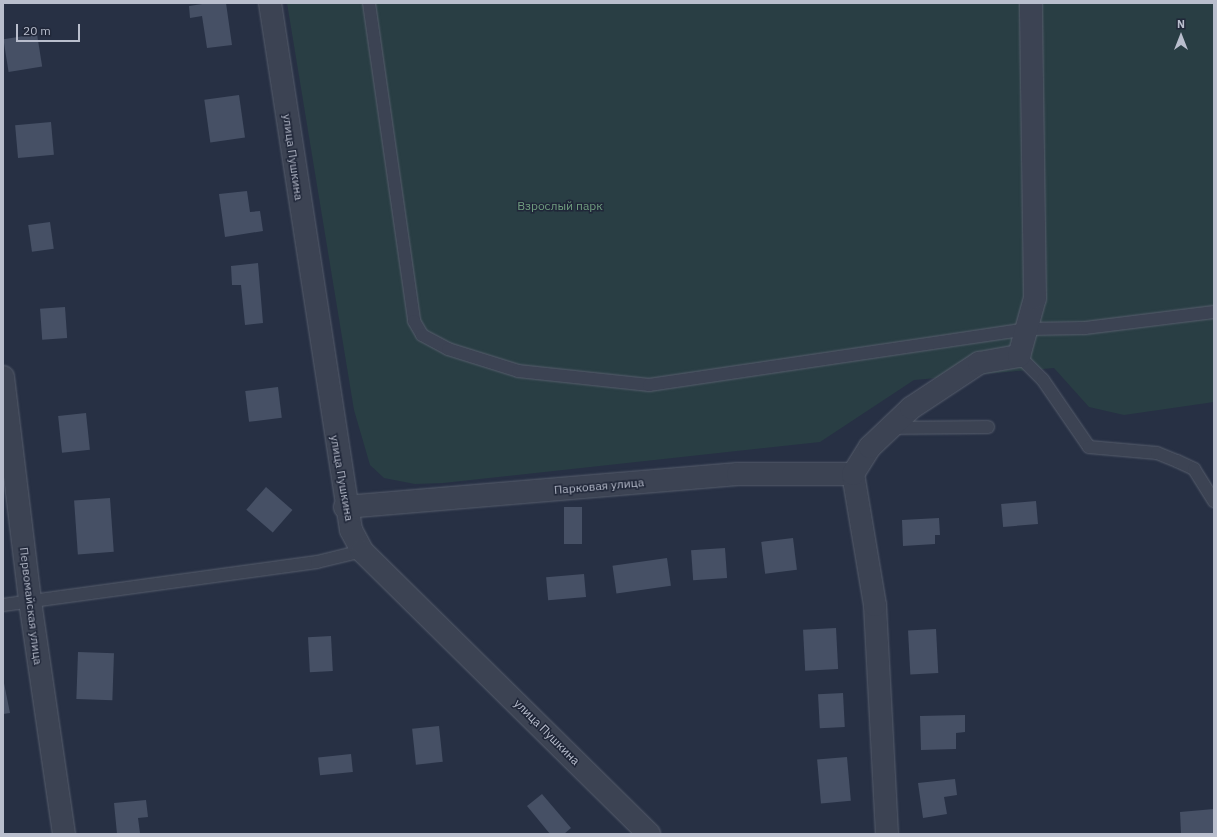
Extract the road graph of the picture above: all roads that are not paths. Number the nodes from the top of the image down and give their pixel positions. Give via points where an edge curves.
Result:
1 (270, 3) edge
2 (369, 3) edge
3 (1031, 3) edge
4 (1214, 312) edge
5 (1028, 329) junction
6 (1019, 356) junction
7 (3, 376) edge
8 (988, 427) dead end
9 (888, 428) junction
10 (853, 474) junction
11 (1214, 501) edge
12 (345, 507) junction
13 (362, 551) junction
14 (30, 601) junction
15 (3, 605) edge
16 (64, 834) edge
17 (649, 834) edge
18 (887, 834) edge

1 - 12 street, улица Пушкина
2 - 5 lane via 414,321 422,335 448,349 518,371 649,385
3 - 5 street via 1035,298
4 - 5 lane via 1085,328
5 - 6 street
6 - 9 street via 979,363
6 - 11 lane via 1043,380 1089,447 1157,454 1177,461 1194,470
7 - 14 street, Первомайская улица
8 - 9 lane
9 - 10 street via 870,447
10 - 12 street, Парковая улица via 738,474
10 - 18 street via 875,605
12 - 13 street, улица Пушкина
13 - 14 lane via 317,562
13 - 17 street, улица Пушкина
14 - 15 lane
14 - 16 street, Первомайская улица

